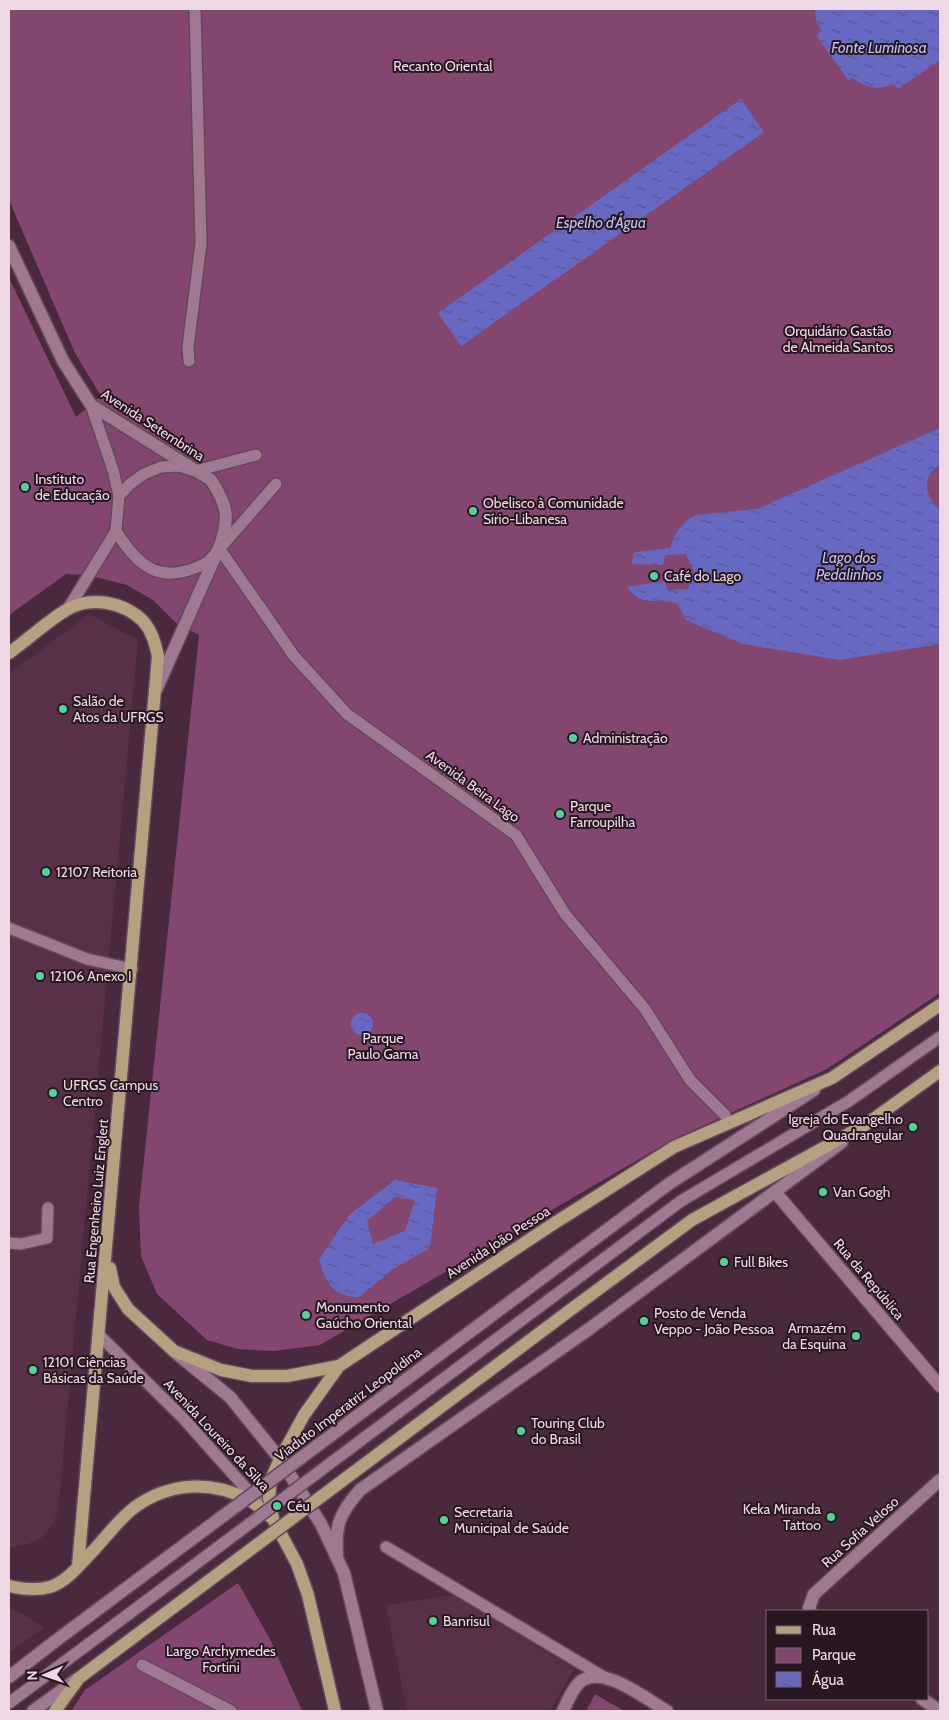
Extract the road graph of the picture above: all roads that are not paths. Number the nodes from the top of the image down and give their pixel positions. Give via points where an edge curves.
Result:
1 (195, 9) edge
2 (9, 246) edge
3 (189, 361) dead end
4 (91, 405) junction
5 (256, 455) dead end
6 (195, 471) junction
7 (276, 484) dead end
8 (119, 496) junction
9 (116, 531) junction
10 (219, 548) junction
11 (68, 609) junction
12 (9, 653) edge
13 (156, 690) junction
14 (9, 928) edge
15 (132, 969) junction
16 (940, 1005) edge
17 (940, 1037) edge
18 (940, 1071) edge
19 (832, 1078) junction
20 (725, 1115) dead end
21 (866, 1125) junction
22 (670, 1183) joint
23 (775, 1192) junction
24 (48, 1208) dead end
25 (9, 1243) edge
26 (107, 1253) junction
27 (100, 1336) junction
28 (174, 1351) junction
29 (340, 1366) junction
30 (940, 1386) edge
31 (280, 1459) junction
32 (940, 1480) edge
33 (273, 1520) junction
34 (386, 1547) dead end
35 (337, 1556) junction
36 (78, 1566) junction
37 (9, 1586) edge
38 (810, 1610) edge
39 (49, 1646) junction
40 (142, 1665) dead end
41 (56, 1668) junction
42 (602, 1676) junction
43 (9, 1677) edge
44 (78, 1678) junction
45 (9, 1683) edge
46 (924, 1700) edge
47 (9, 1703) edge
48 (10, 1711) edge
49 (33, 1711) edge
50 (55, 1711) edge
51 (231, 1711) edge
52 (335, 1711) edge
53 (377, 1711) edge
54 (563, 1711) edge
55 (667, 1711) edge
56 (940, 1711) edge

1 - 3 lane via 201,244
2 - 4 main road, Avenida Setembrina via 63,361
4 - 6 main road, Avenida Setembrina
4 - 8 lane
5 - 6 lane
6 - 8 lane via 179,466 161,467 144,474
6 - 10 main road, Avenida Setembrina via 211,480 226,512
7 - 10 lane
8 - 9 lane
9 - 10 lane via 129,552 158,572 176,574 193,570 208,562
9 - 11 lane
10 - 13 main road, Avenida Setembrina
10 - 20 lane, Avenida Beira Lago via 294,656 348,714 516,835 565,914 645,1009 690,1080
11 - 12 main road
11 - 13 main road, Rua Engenheiro Luiz Englert via 106,602 126,608 143,621 158,656
13 - 15 main road, Rua Engenheiro Luiz Englert
14 - 15 lane via 87,959
15 - 26 main road, Rua Engenheiro Luiz Englert
16 - 19 main road, Avenida João Pessoa
17 - 41 lane, bridge via 849,1101 681,1201
18 - 21 main road
19 - 22 main road, Avenida João Pessoa
19 - 29 main road, Avenida João Pessoa via 674,1147
21 - 23 main road
21 - 44 main road, bridge via 692,1220
22 - 39 main road, Viaduto Imperatriz Leopoldina, bridge
23 - 30 main road, Rua da República
23 - 35 main road via 589,1329 360,1490 340,1516 336,1533
24 - 25 lane via 47,1238 21,1244
26 - 27 main road, Rua Engenheiro Luiz Englert
26 - 28 main road, Avenida Loureiro da Silva via 114,1286 128,1309
27 - 33 lane, Avenida Loureiro da Silva via 183,1418
27 - 36 main road, Rua Engenheiro Luiz Englert
28 - 29 main road, Avenida João Pessoa via 221,1370 252,1376 287,1376
28 - 31 main road, Avenida Loureiro da Silva via 230,1397
29 - 31 main road via 304,1415
31 - 33 main road via 271,1479 269,1498
31 - 35 main road, Avenida Loureiro da Silva
32 - 38 main road, Rua Sofia Veloso via 814,1594
33 - 36 main road via 251,1501 224,1489 186,1486 161,1492 134,1508
33 - 52 main road, Avenida Loureiro da Silva via 297,1564 308,1595
34 - 42 lane
35 - 53 main road, Avenida Loureiro da Silva via 344,1573
36 - 37 main road via 68,1577 50,1587 31,1590
39 - 43 main road
39 - 45 lane
40 - 51 lane
41 - 47 lane
41 - 48 lane
42 - 54 main road via 590,1676 579,1683
42 - 55 main road
44 - 49 main road
44 - 50 main road
46 - 56 main road

